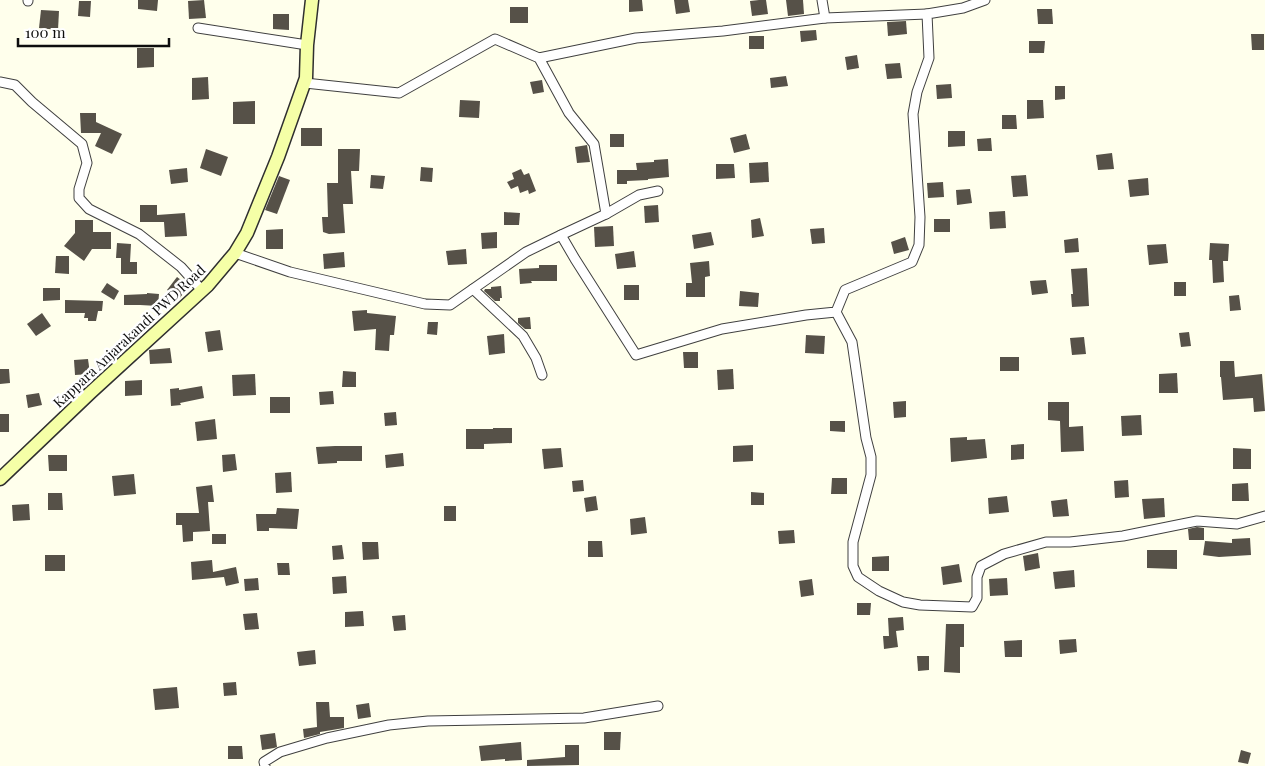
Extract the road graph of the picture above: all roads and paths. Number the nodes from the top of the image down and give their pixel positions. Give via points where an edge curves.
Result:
1 (312, 0) edge
2 (822, 0) edge
3 (985, 0) edge
4 (927, 14) junction
5 (825, 18) junction
6 (198, 28) dead end
7 (307, 45) junction
8 (539, 58) junction
9 (0, 82) edge
10 (305, 83) junction
11 (658, 191) dead end
12 (606, 214) junction
13 (561, 235) junction
14 (235, 253) junction
15 (204, 289) junction
16 (473, 289) junction
17 (836, 312) junction
18 (542, 375) dead end
19 (0, 479) edge
20 (1265, 516) edge
21 (658, 706) dead end
22 (265, 766) edge

1 - 7 main road, Kappara Anjarakandi PWD Road
2 - 5 street
3 - 4 street via 963,8
4 - 5 street
4 - 17 street via 929,58 913,114 919,245 912,262 845,290
5 - 8 street via 636,38
6 - 7 street
7 - 10 main road, Kappara Anjarakandi PWD Road
8 - 10 street via 495,40 399,93
8 - 12 street via 568,113 594,144
9 - 15 street via 15,85 82,144 87,163 79,198 89,210 139,234 181,266
10 - 14 main road, Kappara Anjarakandi PWD Road via 247,233
11 - 12 street via 639,195
12 - 13 street
13 - 16 street via 526,252
13 - 17 street via 636,355 722,329
14 - 15 main road, Kappara Anjarakandi PWD Road
14 - 16 street via 290,272 425,304 450,305
15 - 19 main road, Kappara Anjarakandi PWD Road
16 - 18 street via 523,336
17 - 20 street via 852,342 871,457 871,474 854,542 854,566 858,577 879,591 903,602 920,605 972,607 977,598 980,566 1004,554 1046,542 1123,536 1197,521 1237,524
21 - 22 street via 584,718 428,721 389,725 280,752 264,762

